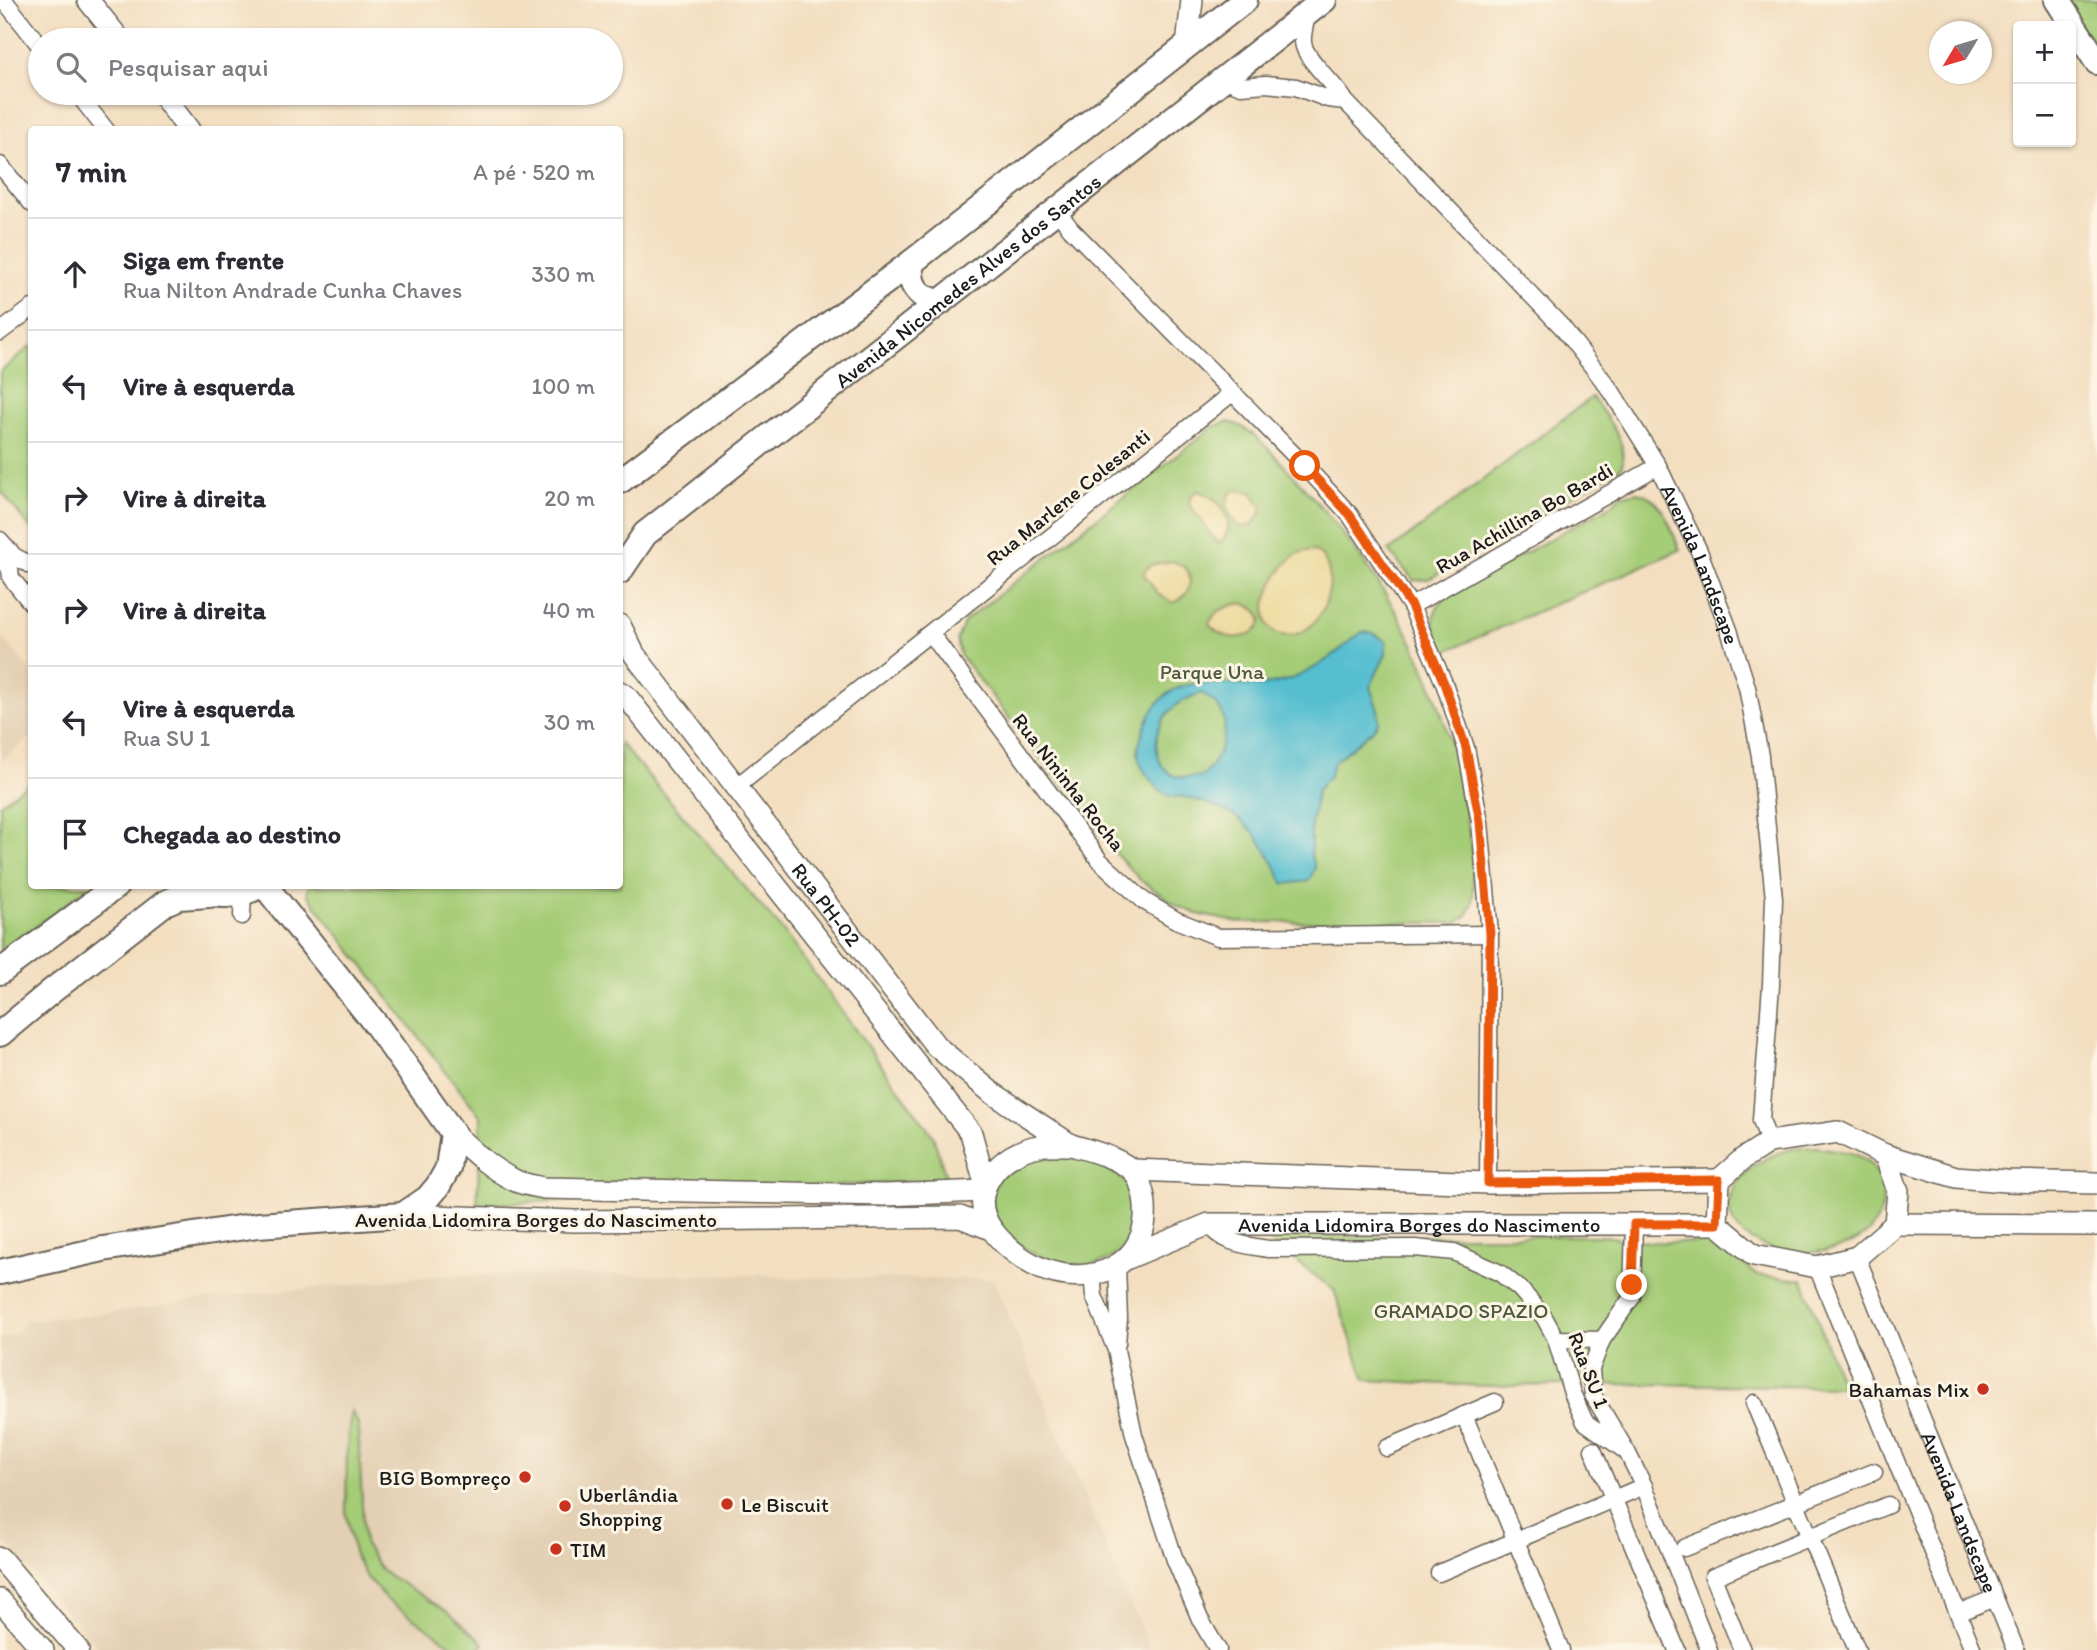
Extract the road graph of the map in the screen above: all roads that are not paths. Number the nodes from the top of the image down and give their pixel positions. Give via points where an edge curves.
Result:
1 (4, 0) edge
2 (89, 0) edge
3 (1192, 0) edge
4 (1245, 0) edge
5 (2057, 0) edge
6 (1315, 7) edge
7 (111, 28) edge
8 (28, 31) edge
9 (1187, 46) junction
10 (2097, 62) edge
11 (1223, 79) junction
12 (1345, 101) junction
13 (86, 105) edge
14 (170, 105) edge
15 (103, 126) edge
16 (187, 126) edge
17 (0, 164) edge
18 (28, 199) edge
19 (1057, 211) junction
20 (912, 262) junction
21 (941, 302) junction
22 (28, 311) edge
23 (0, 331) edge
24 (1232, 393) junction
25 (1658, 466) junction
26 (623, 479) edge
27 (0, 540) edge
28 (0, 555) edge
29 (28, 564) edge
30 (623, 567) edge
31 (28, 599) edge
32 (1411, 606) junction
33 (623, 631) edge
34 (931, 634) junction
35 (623, 694) edge
36 (736, 787) junction
37 (112, 889) edge
38 (198, 890) edge
39 (252, 895) edge
40 (1490, 934) junction
41 (0, 972) edge
42 (0, 1034) edge
43 (453, 1133) junction
44 (1769, 1142) junction
45 (1071, 1145) junction
46 (1885, 1155) junction
47 (1133, 1170) junction
48 (1719, 1180) junction
49 (1488, 1183) junction
50 (2097, 1183) edge
51 (985, 1187) junction
52 (646, 1190) junction
53 (403, 1215) junction
54 (648, 1220) junction
55 (1209, 1224) junction
56 (1634, 1224) junction
57 (1717, 1224) junction
58 (1895, 1224) junction
59 (2097, 1225) edge
60 (991, 1229) junction
61 (1857, 1257) junction
62 (1122, 1262) junction
63 (1816, 1267) junction
64 (0, 1272) edge
65 (1092, 1273) junction
66 (1556, 1339) junction
67 (1602, 1340) junction
68 (1116, 1350) junction
69 (1495, 1402) dead end
70 (1754, 1404) dead end
71 (1464, 1415) junction
72 (1387, 1448) dead end
73 (1593, 1450) dead end
74 (1627, 1452) junction
75 (1874, 1472) dead end
76 (1644, 1486) junction
77 (1613, 1499) junction
78 (1797, 1502) junction
79 (1888, 1505) dead end
80 (1811, 1536) junction
81 (1516, 1540) junction
82 (1684, 1548) dead end
83 (2, 1566) edge
84 (1439, 1573) dead end
85 (1995, 1598) junction
86 (0, 1600) edge
87 (1958, 1613) junction
88 (43, 1650) edge
89 (78, 1650) edge
90 (1218, 1650) edge
91 (1561, 1650) edge
92 (1677, 1650) edge
93 (1709, 1650) edge
94 (1742, 1650) edge
95 (1857, 1650) edge
96 (1973, 1650) edge
97 (2016, 1650) edge

1 - 8 street
2 - 7 street
3 - 9 street
4 - 9 main road
5 - 10 main road
6 - 11 main road, Avenida Nicomedes Alves dos Santos
6 - 12 street, Avenida Landscape via 1303,43 1306,53
9 - 20 main road
11 - 12 street via 1241,86 1296,87
11 - 19 main road, Avenida Nicomedes Alves dos Santos
12 - 25 street, Avenida Landscape via 1562,327 1612,392
13 - 15 street
14 - 16 street
17 - 18 street
19 - 21 main road, Avenida Nicomedes Alves dos Santos
19 - 24 street
20 - 21 main road via 916,291
20 - 26 main road
21 - 30 main road, Avenida Nicomedes Alves dos Santos via 645,534
22 - 23 street
24 - 32 street via 1350,515
24 - 34 street, Rua Marlene Colesanti
25 - 32 street, Rua Achillina Bo Bardi
25 - 44 street, Avenida Landscape via 1699,551 1729,630 1747,687 1760,756 1774,899 1761,1120
27 - 29 street via 13,556
28 - 31 street
32 - 40 street via 1466,748 1480,822
33 - 36 street, Rua PH-02 via 634,654
34 - 36 street, Rua Marlene Colesanti
34 - 40 street, Rua Nininha Rocha via 1100,861 1143,901 1175,920 1218,937
35 - 51 street, Rua PH-02 via 971,1133
36 - 45 street, Rua PH-02 via 936,1046 991,1092
37 - 41 main road
38 - 39 main road
38 - 42 main road via 165,903
39 - 43 main road via 378,1027
40 - 49 street
43 - 52 street, Avenida Lidomira Borges do Nascimento via 519,1183 544,1188
43 - 53 main road via 448,1168 438,1186
44 - 46 street via 1838,1132
44 - 48 street
45 - 47 street via 1103,1154
45 - 51 street via 1039,1146 1017,1154 1003,1161
46 - 50 street via 1956,1177
46 - 58 street via 1898,1192
47 - 49 street, Avenida Lidomira Borges do Nascimento
47 - 62 street via 1147,1214 1142,1238
48 - 49 street, Avenida Lidomira Borges do Nascimento
48 - 57 street
51 - 52 street, Avenida Lidomira Borges do Nascimento via 885,1195
51 - 60 street via 985,1215
52 - 54 street
53 - 54 street, Avenida Lidomira Borges do Nascimento
53 - 64 main road, Avenida Lidomira Borges do Nascimento via 258,1225 103,1249
54 - 60 street, Avenida Lidomira Borges do Nascimento via 960,1217
55 - 56 street, Avenida Lidomira Borges do Nascimento
55 - 62 street, Avenida Lidomira Borges do Nascimento
55 - 66 street, Rua SU 1 via 1218,1237 1268,1249 1454,1252 1515,1284 1544,1317
56 - 57 street, Avenida Lidomira Borges do Nascimento
56 - 67 street, Rua SU 1 via 1632,1297
57 - 63 street via 1754,1255
58 - 59 street
58 - 61 street
60 - 65 street via 1023,1259 1049,1271
61 - 63 street
61 - 85 street, Avenida Landscape
62 - 65 street
62 - 68 street
63 - 87 street, Avenida Landscape
65 - 68 street via 1094,1296
66 - 67 street
66 - 74 street, Rua SU 1 via 1585,1422
67 - 74 street, Rua SU 1 via 1591,1369 1593,1395
68 - 90 street via 1134,1435 1175,1560
69 - 71 street
70 - 78 street
71 - 72 street
71 - 81 street
73 - 77 street
74 - 76 street
75 - 78 street
76 - 77 street
76 - 93 street
77 - 81 street
77 - 92 street
78 - 80 street
78 - 82 street
79 - 80 street
80 - 94 street via 1713,1577
80 - 95 street
81 - 84 street
81 - 91 street
83 - 89 street
85 - 87 street
85 - 97 street, Avenida Landscape
86 - 88 street
87 - 96 street, Avenida Landscape

